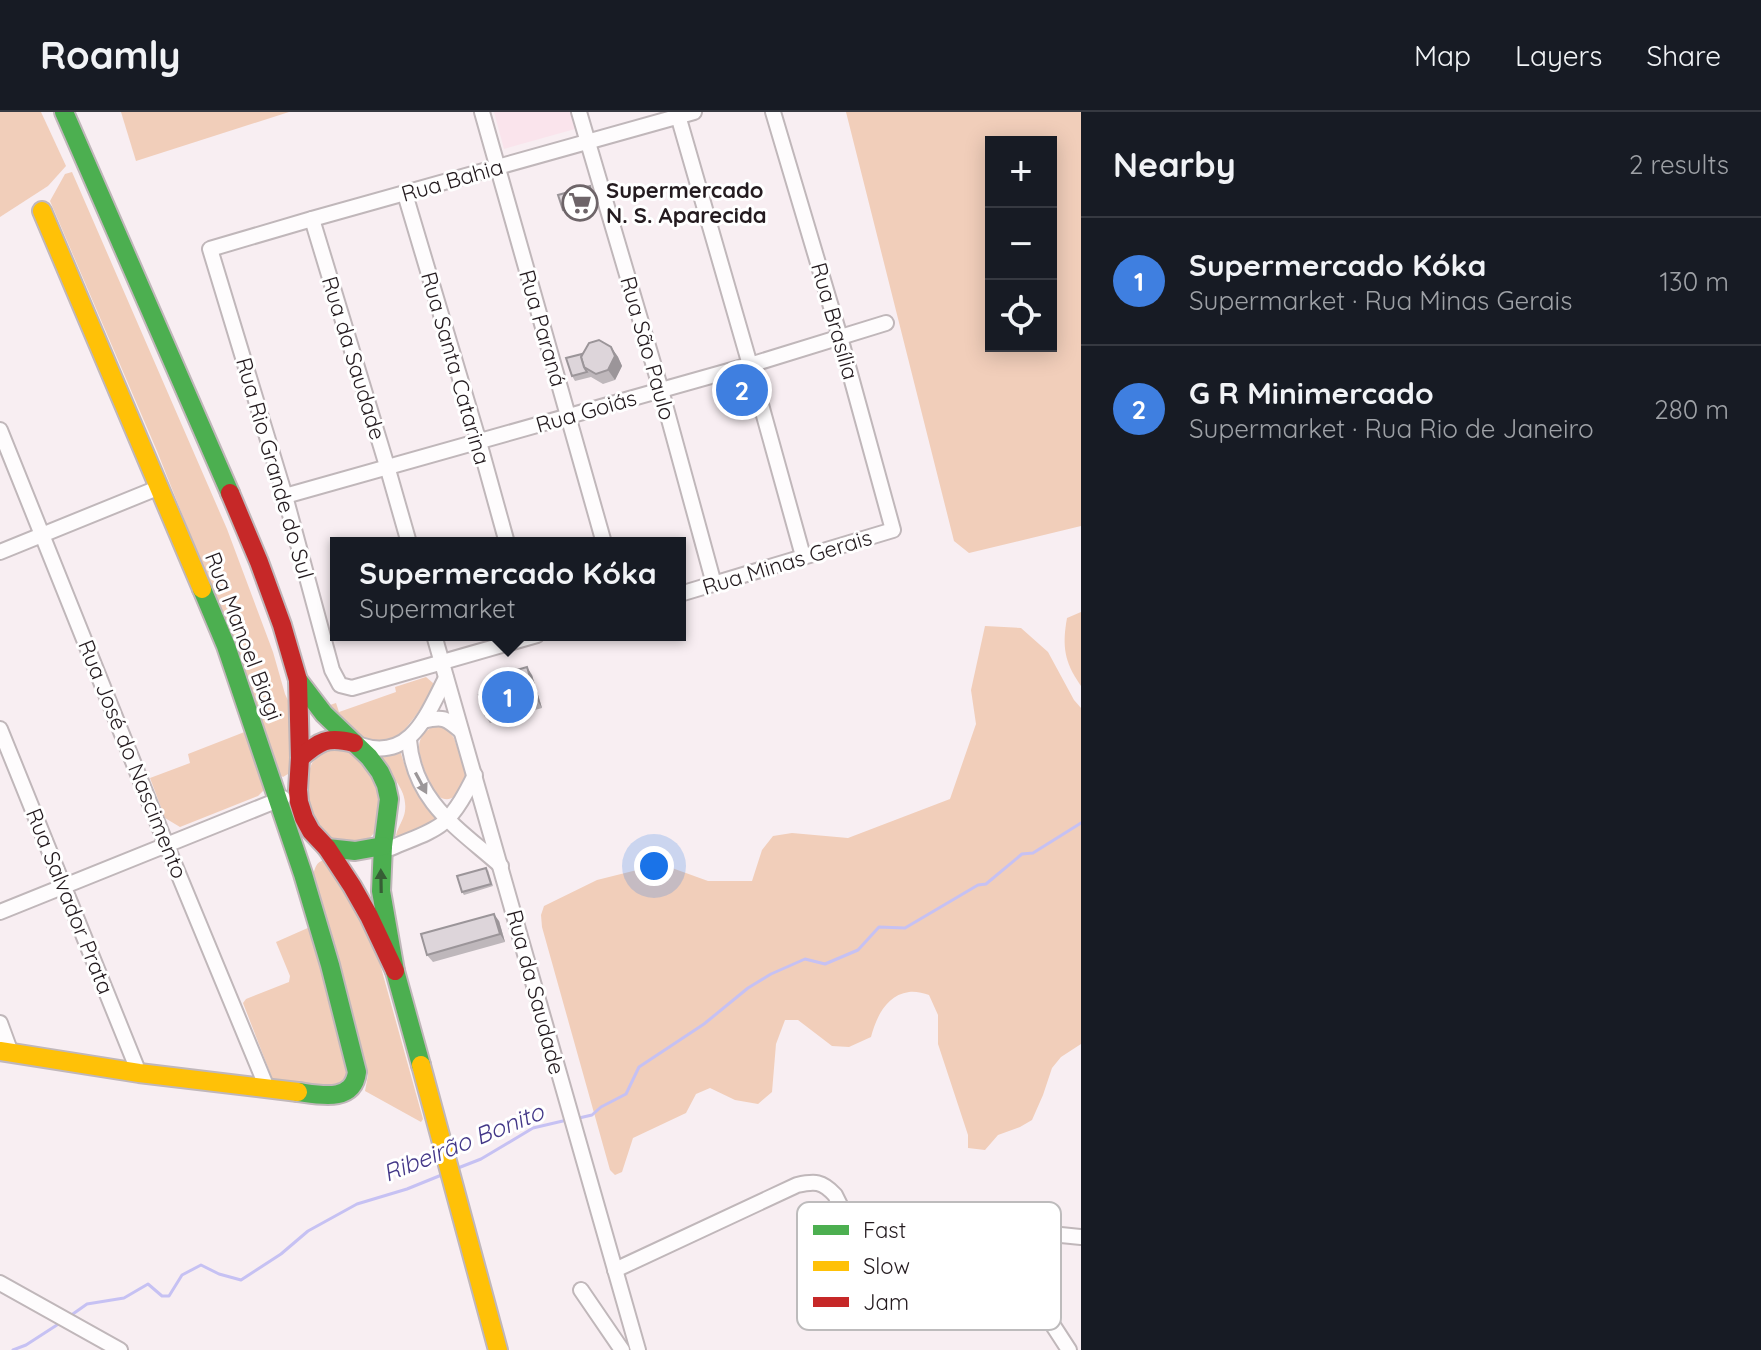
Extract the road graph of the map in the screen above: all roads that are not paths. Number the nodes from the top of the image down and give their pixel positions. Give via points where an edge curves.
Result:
1 (64, 112) edge
2 (482, 112) edge
3 (579, 112) edge
4 (694, 112) edge
5 (773, 112) edge
6 (677, 114) edge
7 (587, 142) junction
8 (497, 167) junction
9 (405, 194) junction
10 (42, 211) dead end
11 (312, 219) junction
12 (210, 249) joint
13 (886, 323) dead end
14 (840, 337) junction
15 (750, 365) junction
16 (661, 390) junction
17 (568, 416) junction
18 (0, 430) edge
19 (479, 442) junction
20 (387, 466) junction
21 (160, 487) junction
22 (285, 496) junction
23 (893, 530) joint
24 (43, 534) junction
25 (407, 537) edge
26 (505, 537) edge
27 (602, 537) edge
28 (0, 552) edge
29 (803, 556) junction
30 (714, 584) junction
31 (686, 592) edge
32 (436, 641) edge
33 (519, 641) edge
34 (444, 670) junction
35 (298, 680) junction
36 (423, 721) junction
37 (0, 729) edge
38 (461, 731) junction
39 (409, 740) junction
40 (358, 744) junction
41 (300, 758) junction
42 (475, 775) junction
43 (298, 790) junction
44 (279, 800) junction
45 (447, 819) junction
46 (166, 844) junction
47 (383, 846) junction
48 (327, 848) junction
49 (501, 866) junction
50 (303, 874) junction
51 (64, 887) junction
52 (0, 912) edge
53 (395, 971) junction
54 (0, 1023) edge
55 (6, 1052) edge
56 (139, 1073) junction
57 (267, 1088) junction
58 (838, 1202) edge
59 (1061, 1235) edge
60 (1081, 1237) edge
61 (615, 1270) junction
62 (0, 1283) edge
63 (581, 1290) dead end
64 (1056, 1330) edge
65 (120, 1350) edge
66 (498, 1350) edge
67 (622, 1350) edge
68 (638, 1350) edge
69 (1069, 1350) edge

1 - 35 main road via 235,506
2 - 8 street, Rua Paraná
3 - 7 street, Rua São Paulo
4 - 6 street, Rua Bahia
5 - 14 street, Rua Brasília
6 - 7 street, Rua Bahia
6 - 15 street
7 - 8 street, Rua Bahia
7 - 16 street, Rua São Paulo
8 - 9 street, Rua Bahia
8 - 17 street, Rua Paraná
9 - 11 street, Rua Bahia
9 - 19 street, Rua Santa Catarina
10 - 21 main road, Rua Manoel Biagi
11 - 12 street, Rua Bahia
11 - 20 street, Rua da Saudade
12 - 22 street, Rua Rio Grande do Sul
13 - 14 street, Rua Goiás
14 - 15 street, Rua Goiás
14 - 23 street, Rua Brasília
15 - 16 street, Rua Goiás
15 - 29 street
16 - 17 street, Rua Goiás
16 - 30 street, Rua São Paulo
17 - 19 street, Rua Goiás
17 - 27 street, Rua Paraná
18 - 24 street, Rua José do Nascimento
19 - 20 street, Rua Goiás
19 - 26 street, Rua Santa Catarina
20 - 22 street, Rua Goiás
20 - 25 street, Rua da Saudade
21 - 24 street
21 - 44 main road, Rua Manoel Biagi via 226,646
22 - 34 street, Rua Rio Grande do Sul via 340,685 352,688
23 - 29 street, Rua Minas Gerais
24 - 28 street
24 - 46 street, Rua José do Nascimento
29 - 30 street, Rua Minas Gerais
30 - 31 street, Rua Minas Gerais
32 - 34 street, Rua da Saudade
33 - 34 street
34 - 36 street
34 - 38 street, Rua da Saudade
35 - 40 main road via 324,714
35 - 41 main road
36 - 38 street via 446,719
36 - 39 street
37 - 51 street, Rua Salvador Prata
38 - 42 street, Rua da Saudade
39 - 40 street via 373,749
39 -> 45 street via 422,788
40 - 41 main road via 326,738
40 - 47 main road via 386,785 389,810
41 - 43 main road
42 - 45 street
42 - 49 street, Rua da Saudade
43 - 44 street
43 - 48 main road via 304,818
44 - 46 street
44 - 50 main road, Rua Manoel Biagi
45 - 47 street via 391,848
45 - 49 street
46 - 51 street
46 - 57 street, Rua José do Nascimento
47 - 48 main road via 359,852
53 -> 47 main road via 381,891
48 - 50 main road
48 - 53 main road
49 - 61 street, Rua da Saudade
50 - 57 main road, Rua Manoel Biagi via 356,1080 343,1094 328,1096
51 - 52 street
51 - 56 street, Rua Salvador Prata
53 - 66 main road
54 - 55 street
55 - 56 main road
56 - 57 main road
58 - 61 street via 827,1186 797,1185
59 - 60 street
61 - 68 street, Rua da Saudade
62 - 65 street
63 - 67 street
64 - 69 street

